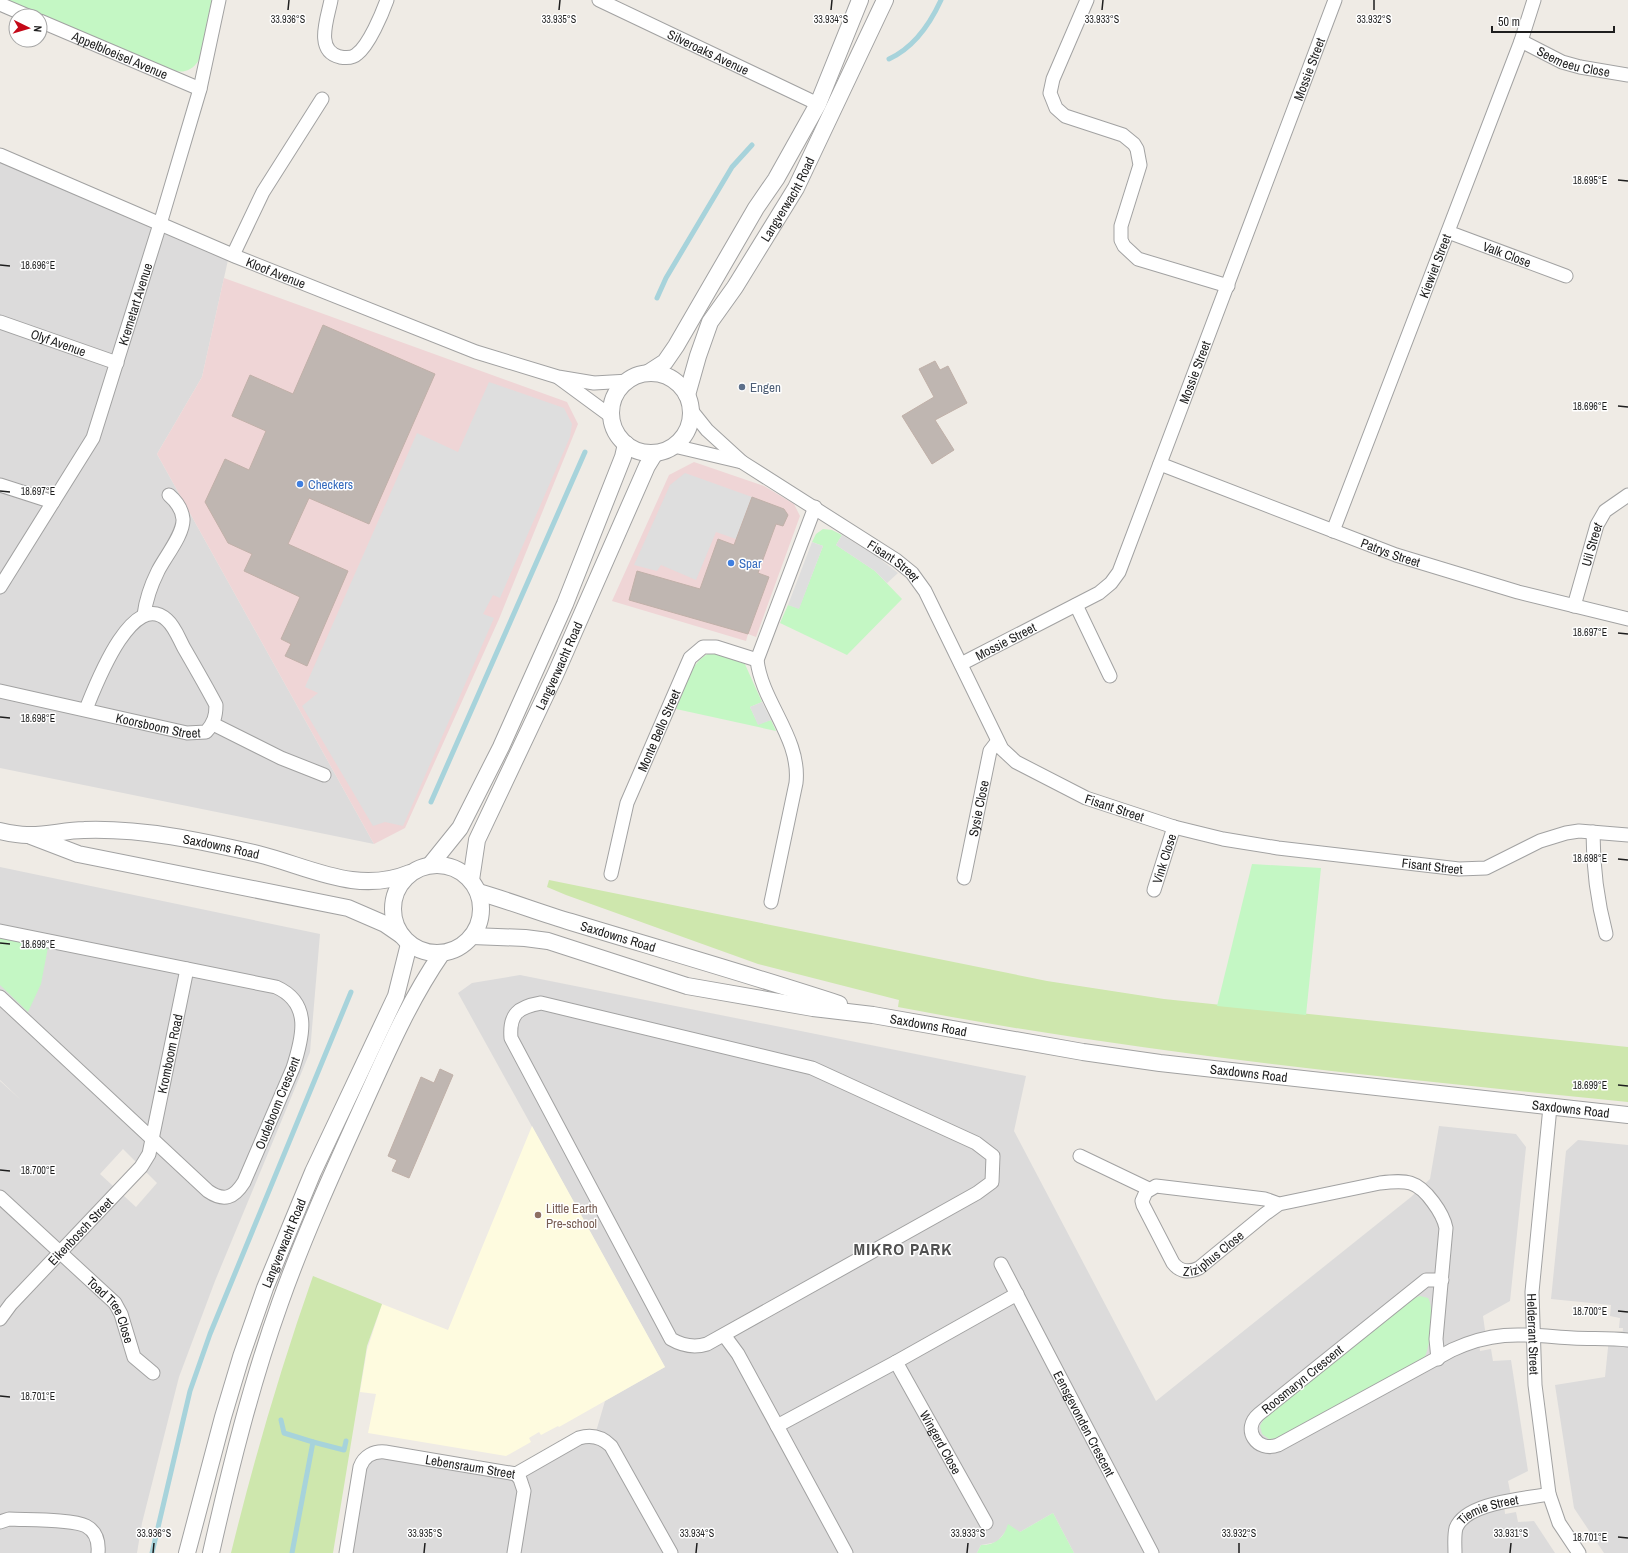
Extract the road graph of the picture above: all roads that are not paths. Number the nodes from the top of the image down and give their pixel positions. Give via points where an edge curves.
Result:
1 (219, 0) edge
2 (331, 0) edge
3 (387, 0) edge
4 (599, 0) edge
5 (860, 0) edge
6 (885, 0) edge
7 (1087, 0) edge
8 (1335, 0) edge
9 (1534, 0) edge
10 (0, 4) edge
11 (9, 8) edge
12 (48, 24) edge
13 (1521, 42) junction
14 (1628, 75) edge
15 (200, 89) junction
16 (322, 99) dead end
17 (818, 104) junction
18 (0, 155) edge
19 (160, 224) junction
20 (1448, 232) junction
21 (233, 255) junction
22 (1566, 276) dead end
23 (1228, 286) junction
24 (0, 322) edge
25 (117, 363) junction
26 (648, 373) junction
27 (558, 377) junction
28 (629, 380) junction
29 (688, 395) junction
30 (691, 410) junction
31 (612, 417) junction
32 (626, 444) junction
33 (674, 446) junction
34 (655, 453) junction
35 (742, 462) junction
36 (1160, 464) junction
37 (0, 485) edge
38 (169, 495) dead end
39 (1628, 495) edge
40 (53, 502) junction
41 (815, 507) junction
42 (1333, 531) junction
43 (0, 587) edge
44 (1076, 605) junction
45 (1574, 606) junction
46 (144, 615) junction
47 (1628, 619) edge
48 (757, 660) junction
49 (961, 664) junction
50 (1110, 676) dead end
51 (0, 690) edge
52 (86, 709) junction
53 (213, 724) junction
54 (997, 742) junction
55 (324, 775) dead end
56 (1174, 827) junction
57 (0, 832) edge
58 (1592, 832) junction
59 (28, 835) junction
60 (1628, 835) edge
61 (431, 864) junction
62 (410, 873) junction
63 (610, 874) dead end
64 (964, 878) dead end
65 (474, 886) junction
66 (1154, 890) dead end
67 (771, 902) dead end
68 (0, 931) edge
69 (1606, 934) dead end
70 (472, 936) junction
71 (405, 939) junction
72 (442, 953) junction
73 (187, 969) junction
74 (0, 997) edge
75 (873, 1015) junction
76 (1550, 1107) junction
77 (1628, 1115) edge
78 (153, 1139) junction
79 (1080, 1156) dead end
80 (1149, 1189) junction
81 (0, 1197) edge
82 (1279, 1204) junction
83 (59, 1252) junction
84 (1001, 1264) dead end
85 (1442, 1280) junction
86 (1017, 1294) junction
87 (0, 1319) edge
88 (1532, 1334) junction
89 (724, 1335) junction
90 (1628, 1340) edge
91 (1438, 1359) junction
92 (896, 1362) junction
93 (152, 1373) dead end
94 (777, 1426) junction
95 (516, 1474) junction
96 (1549, 1494) junction
97 (0, 1522) edge
98 (986, 1523) dead end
99 (98, 1553) edge
100 (187, 1553) edge
101 (211, 1553) edge
102 (346, 1553) edge
103 (514, 1553) edge
104 (671, 1553) edge
105 (846, 1553) edge
106 (1152, 1553) edge
107 (1455, 1553) edge
108 (1579, 1553) edge

1 - 15 street, Kremetart Avenue
2 - 3 street via 324,41 333,54 348,58 359,52 376,27
4 - 17 street, Silveroaks Avenue
5 - 17 street, Langverwacht Road
6 - 29 street, Langverwacht Road via 796,188 735,287 710,322
7 - 23 street via 1053,79 1050,94 1056,108 1065,116 1123,135 1137,149 1140,165 1122,226 1124,246 1138,259
8 - 23 street, Mossie Street
9 - 13 street, Kiewiet Street
10 - 11 street
12 - 15 street, Appelbloeisel Avenue
13 - 14 street, Seemeeu Close via 1562,62
13 - 20 street, Kiewiet Street
15 - 19 street, Kremetart Avenue
16 - 21 street via 263,192
17 - 26 street, Langverwacht Road via 676,346 665,362
18 - 19 street, Kloof Avenue
19 - 21 street, Kloof Avenue
19 - 25 street, Kremetart Avenue
20 - 22 street, Valk Close
20 - 42 street, Kiewiet Street
21 - 27 street, Kloof Avenue via 476,352
23 - 36 street, Mossie Street
24 - 25 street, Olyf Avenue
25 - 40 street, Kremetart Avenue via 93,438
26 - 28 street
26 - 29 street via 669,377
27 - 28 street, Kloof Avenue via 594,383
27 - 31 street, Kloof Avenue
28 - 31 street via 615,396
29 - 30 street
30 - 33 street via 688,430
30 - 35 street, Fisant Street via 707,430
31 - 32 street via 614,427
32 - 34 street via 634,450
32 - 61 street, Langverwacht Road via 565,604 501,747 460,828
33 - 34 street
33 - 35 street, Fisant Street
34 - 65 street, Langverwacht Road via 477,840
35 - 41 street, Fisant Street
36 - 42 street, Patrys Street
36 - 44 street, Mossie Street via 1116,578 1106,588
37 - 40 street
38 - 46 street via 175,500 183,519 181,530 152,583
39 - 45 street, Uil Street via 1605,511 1597,525
40 - 43 street, Kremetart Avenue
41 - 48 street
41 - 49 street, Fisant Street via 912,573 925,591
42 - 45 street, Patrys Street via 1437,568
44 - 49 street, Mossie Street
44 - 50 street
45 - 47 street, Patrys Street
46 - 52 street via 127,630 111,654
46 - 53 street, Koorsboom Street via 160,615 172,626 216,705
48 - 63 street, Monte Bello Street via 716,647 703,647 690,658 627,803
48 - 67 street via 758,675 792,748 796,765 796,783
49 - 54 street, Fisant Street
51 - 52 street, Koorsboom Street
52 - 53 street, Koorsboom Street via 187,733 206,732
53 - 55 street via 281,758
54 - 56 street, Fisant Street via 1016,762 1086,798
54 - 64 street, Sysie Close via 990,751
56 - 58 street, Fisant Street via 1223,840 1278,848 1476,870 1498,863 1552,836 1566,832
56 - 66 street, Vink Close
57 - 59 street, Saxdowns Road
58 - 60 street, Fisant Street
58 - 69 street via 1594,875
59 - 62 street, Saxdowns Road via 84,830 144,832 258,854 339,879 376,882
59 - 71 street, Saxdowns Road via 78,854 348,908 385,924
61 - 62 street
61 - 65 street via 443,864 454,868
62 - 71 street via 396,891 392,914 395,925
65 - 70 street via 481,904 481,915
65 - 75 street, Saxdowns Road via 563,920 688,956
68 - 73 street, Oudeboom Crescent
70 - 72 street via 463,945
70 - 75 street, Saxdowns Road via 548,941 687,986 813,1008
71 - 72 street via 419,950
71 - 100 street, Langverwacht Road via 396,996 313,1172 265,1288 223,1417
72 - 101 street, Langverwacht Road via 425,977 400,1025 324,1191 280,1302 239,1433
73 - 78 street, Kromboom Road
73 - 78 street, Oudeboom Crescent via 276,987 287,992 301,1011 299,1049 238,1192 224,1197 216,1196
74 - 78 street, Oudeboom Crescent
75 - 76 street, Saxdowns Road via 1006,1040 1160,1063
76 - 77 street, Saxdowns Road
76 - 88 street, Helderrant Street via 1532,1292
78 - 83 street, Eikenbosch Street via 149,1154 141,1167
79 - 80 street
80 - 82 street, Ziziphus Close via 1160,1186 1265,1199
80 - 82 street, Ziziphus Close via 1143,1196 1143,1206 1173,1263 1184,1271 1199,1268
81 - 83 street, Toad Tree Close
82 - 85 street, Ziziphus Close via 1380,1183 1409,1183 1422,1188 1442,1216 1446,1228
83 - 87 street, Eikenbosch Street
83 - 93 street, Toad Tree Close via 115,1304 121,1314 134,1357
84 - 86 street, Eensgevonden Crescent
85 - 91 street via 1436,1339
85 - 91 street, Roosmaryn Crescent via 1426,1280 1259,1414 1252,1422 1251,1434 1262,1446 1267,1448 1278,1445
86 - 92 street
86 - 106 street, Eensgevonden Crescent
88 - 90 street, Roosmaryn Crescent
88 - 91 street, Roosmaryn Crescent via 1506,1334 1479,1339
88 - 96 street, Helderrant Street via 1535,1385
89 - 89 street via 700,1346 684,1345 671,1339 511,1038 510,1024 516,1013 527,1006 541,1004 812,1068 976,1143 993,1156 992,1182 977,1193
89 - 94 street via 738,1354
92 - 94 street
92 - 98 street, Wingerd Close
94 - 105 street
95 - 102 street, Lebensraum Street via 385,1452 371,1454 360,1467
95 - 103 street via 524,1491
95 - 104 street, Lebensraum Street via 579,1438 601,1438 611,1446
96 - 107 street, Tiemie Street via 1486,1506 1462,1518 1456,1528
96 - 108 street, Helderrant Street via 1559,1523
97 - 99 street via 9,1519 82,1524 95,1534

